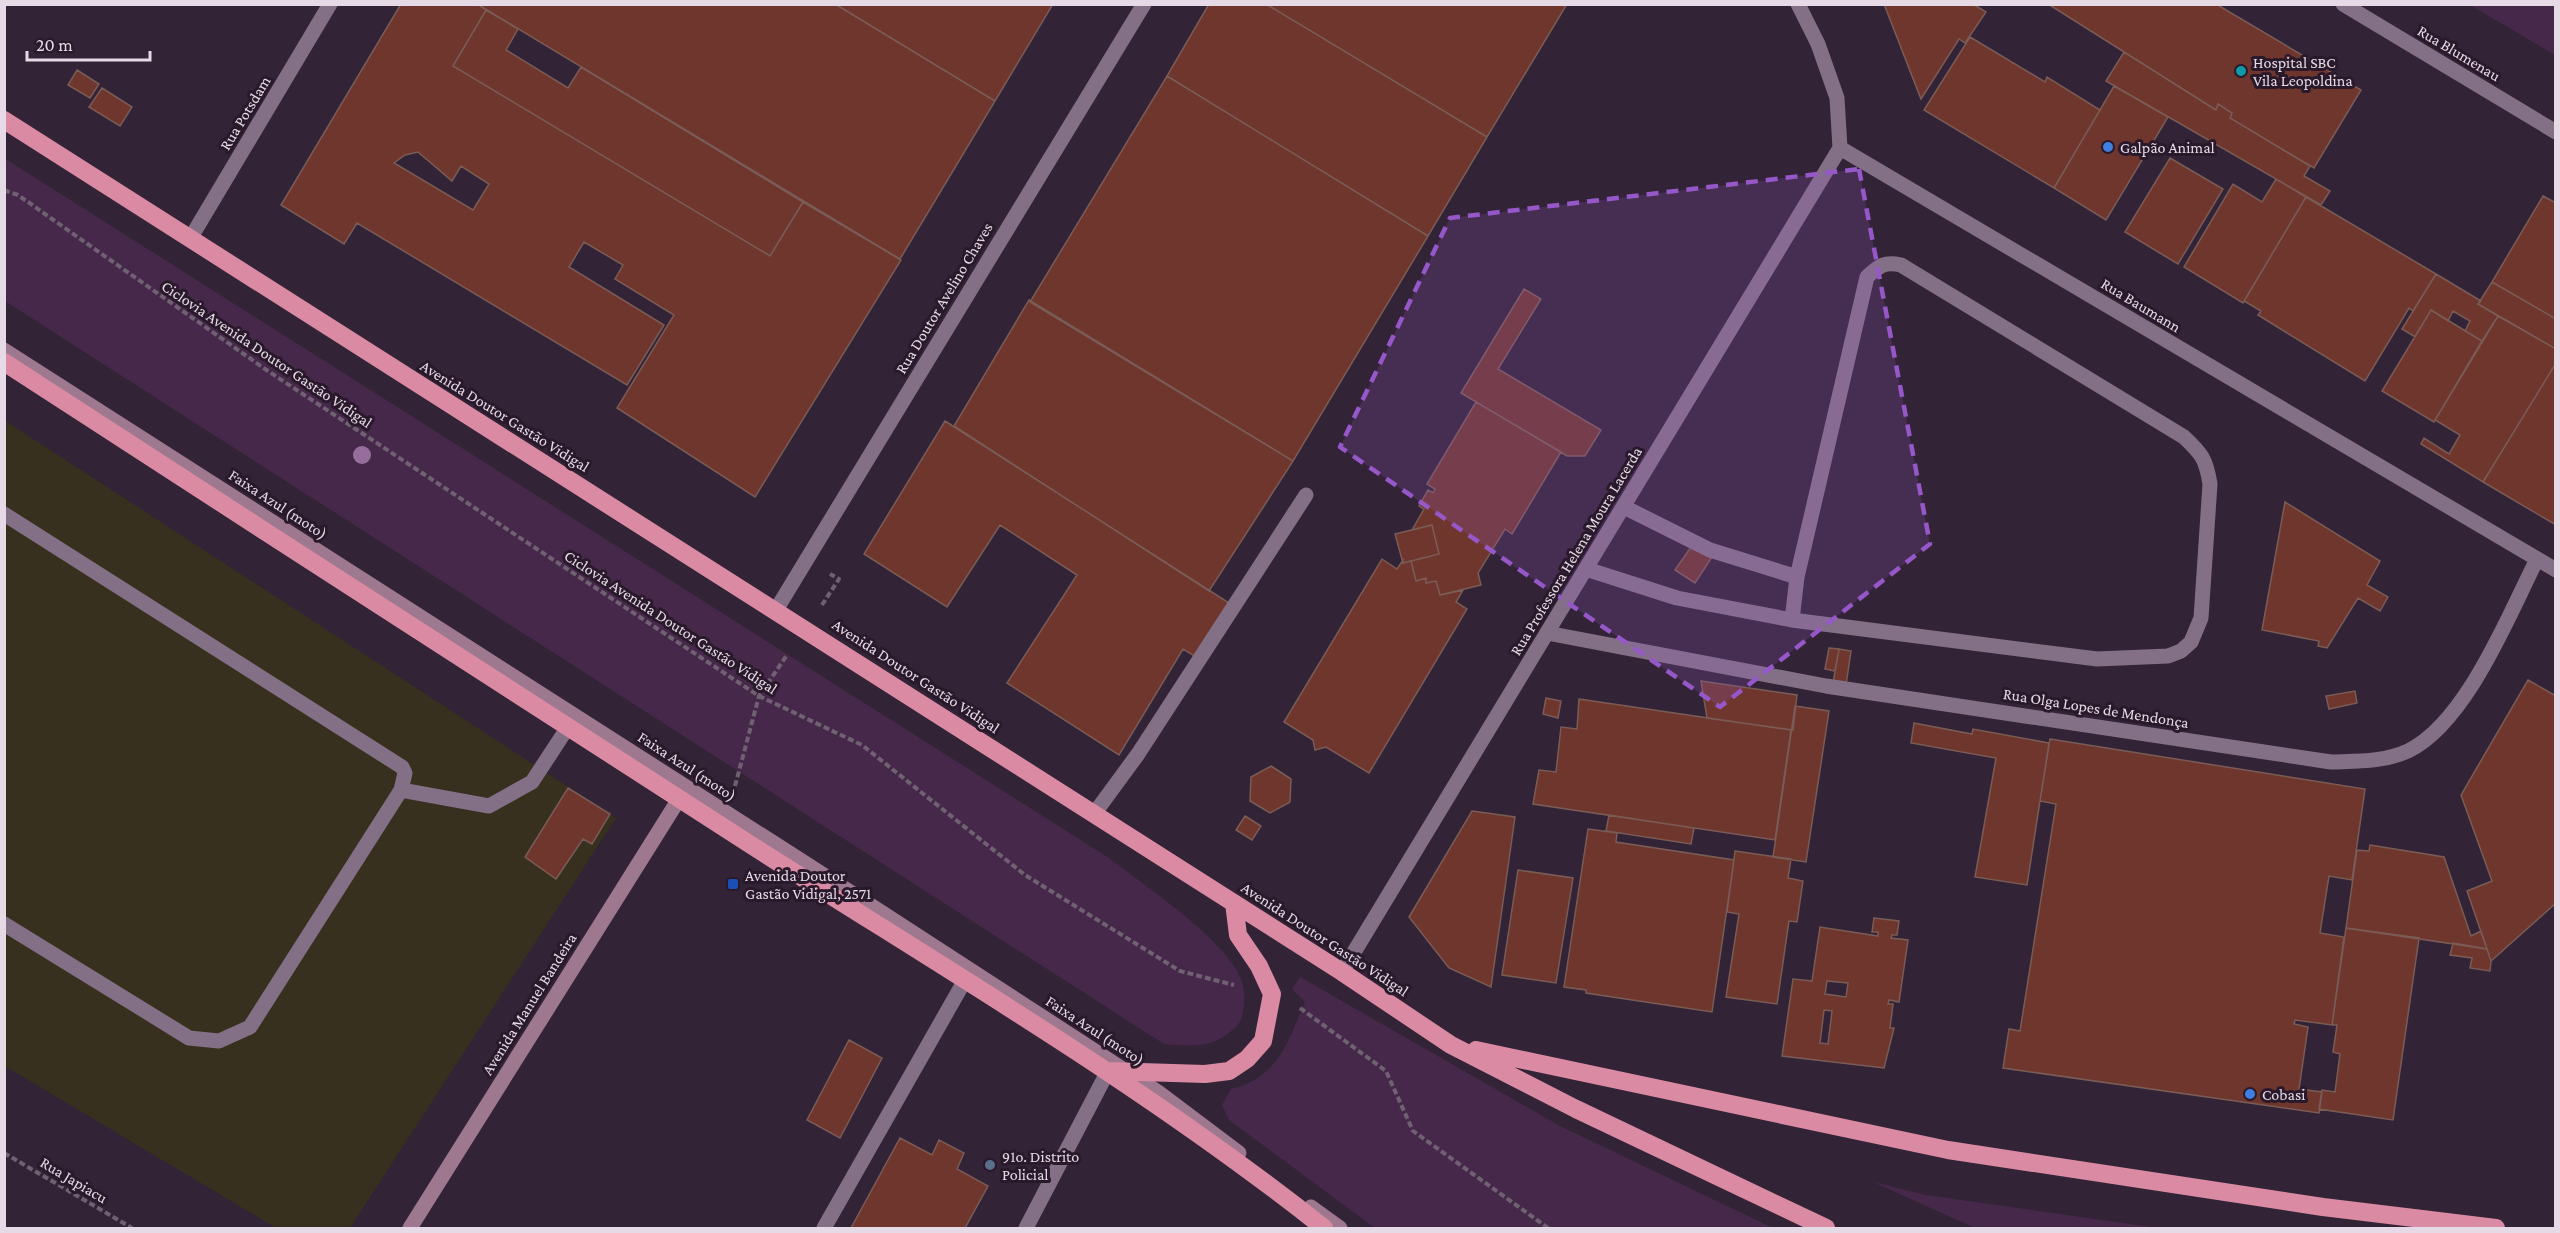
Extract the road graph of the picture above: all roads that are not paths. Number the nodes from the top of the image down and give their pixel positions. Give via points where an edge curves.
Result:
1 (330, 4) edge
2 (1144, 4) edge
3 (1798, 4) edge
4 (2343, 4) edge
5 (4, 120) edge
6 (2556, 132) edge
7 (1840, 148) junction
8 (190, 239) junction
9 (4, 350) edge
10 (4, 362) edge
11 (1306, 495) dead end
12 (1624, 507) junction
13 (4, 514) edge
14 (2537, 559) junction
15 (1586, 569) junction
16 (2556, 570) edge
17 (1797, 577) junction
18 (776, 610) junction
19 (1792, 620) junction
20 (1547, 633) junction
21 (568, 727) junction
22 (400, 790) junction
23 (679, 799) junction
24 (1094, 814) junction
25 (1234, 903) junction
26 (4, 924) edge
27 (1342, 972) junction
28 (965, 980) junction
29 (1451, 1045) junction
30 (1117, 1071) junction
31 (1318, 1225) edge
32 (410, 1228) edge
33 (824, 1228) edge
34 (1026, 1228) edge
35 (1340, 1228) edge
36 (1826, 1228) edge
37 (2496, 1228) edge

1 - 8 street, Rua Potsdam
2 - 18 street, Rua Doutor Avelino Chaves
3 - 7 street via 1818,44 1837,98
4 - 6 street, Rua Blumenau
5 - 8 highway, Avenida Doutor Gastão Vidigal
7 - 12 street, Rua Professora Helena Moura Lacerda
7 - 14 street, Rua Baumann
8 - 18 highway, Avenida Doutor Gastão Vidigal
9 - 30 street, Faixa Azul (moto) via 720,809
10 - 21 highway
11 - 24 street via 1138,754
12 - 15 street, Rua Professora Helena Moura Lacerda
12 - 17 street via 1710,550
13 - 22 street via 402,767 405,773
14 - 16 street, Rua Baumann
14 - 20 street, Rua Olga Lopes de Mendonça via 2476,678 2440,727 2409,751 2375,761 2331,762 1826,686
15 - 19 street via 1677,598
15 - 20 street, Rua Professora Helena Moura Lacerda
17 - 19 street
17 - 19 street via 1868,277 1889,262 1901,265 2184,438 2207,464 2210,484 2201,618 2191,642 2168,656 2097,659
18 - 24 highway, Avenida Doutor Gastão Vidigal
20 - 27 street, Rua Professora Helena Moura Lacerda
21 - 22 street via 532,782 489,806
21 - 23 highway
22 - 26 street via 250,1027 219,1041 189,1038
23 - 28 highway
23 - 32 street, Avenida Manuel Bandeira
24 - 25 highway, Avenida Doutor Gastão Vidigal
25 - 27 highway, Avenida Doutor Gastão Vidigal
25 - 30 highway via 1238,935 1272,994 1263,1041 1229,1071
27 - 29 highway, Avenida Doutor Gastão Vidigal
28 - 30 highway
28 - 33 street
29 - 36 highway, Avenida Doutor Gastão Vidigal
29 - 37 highway via 1948,1150 2323,1207
30 - 31 highway
30 - 34 street
30 - 35 street, Faixa Azul (moto) via 1158,1092

